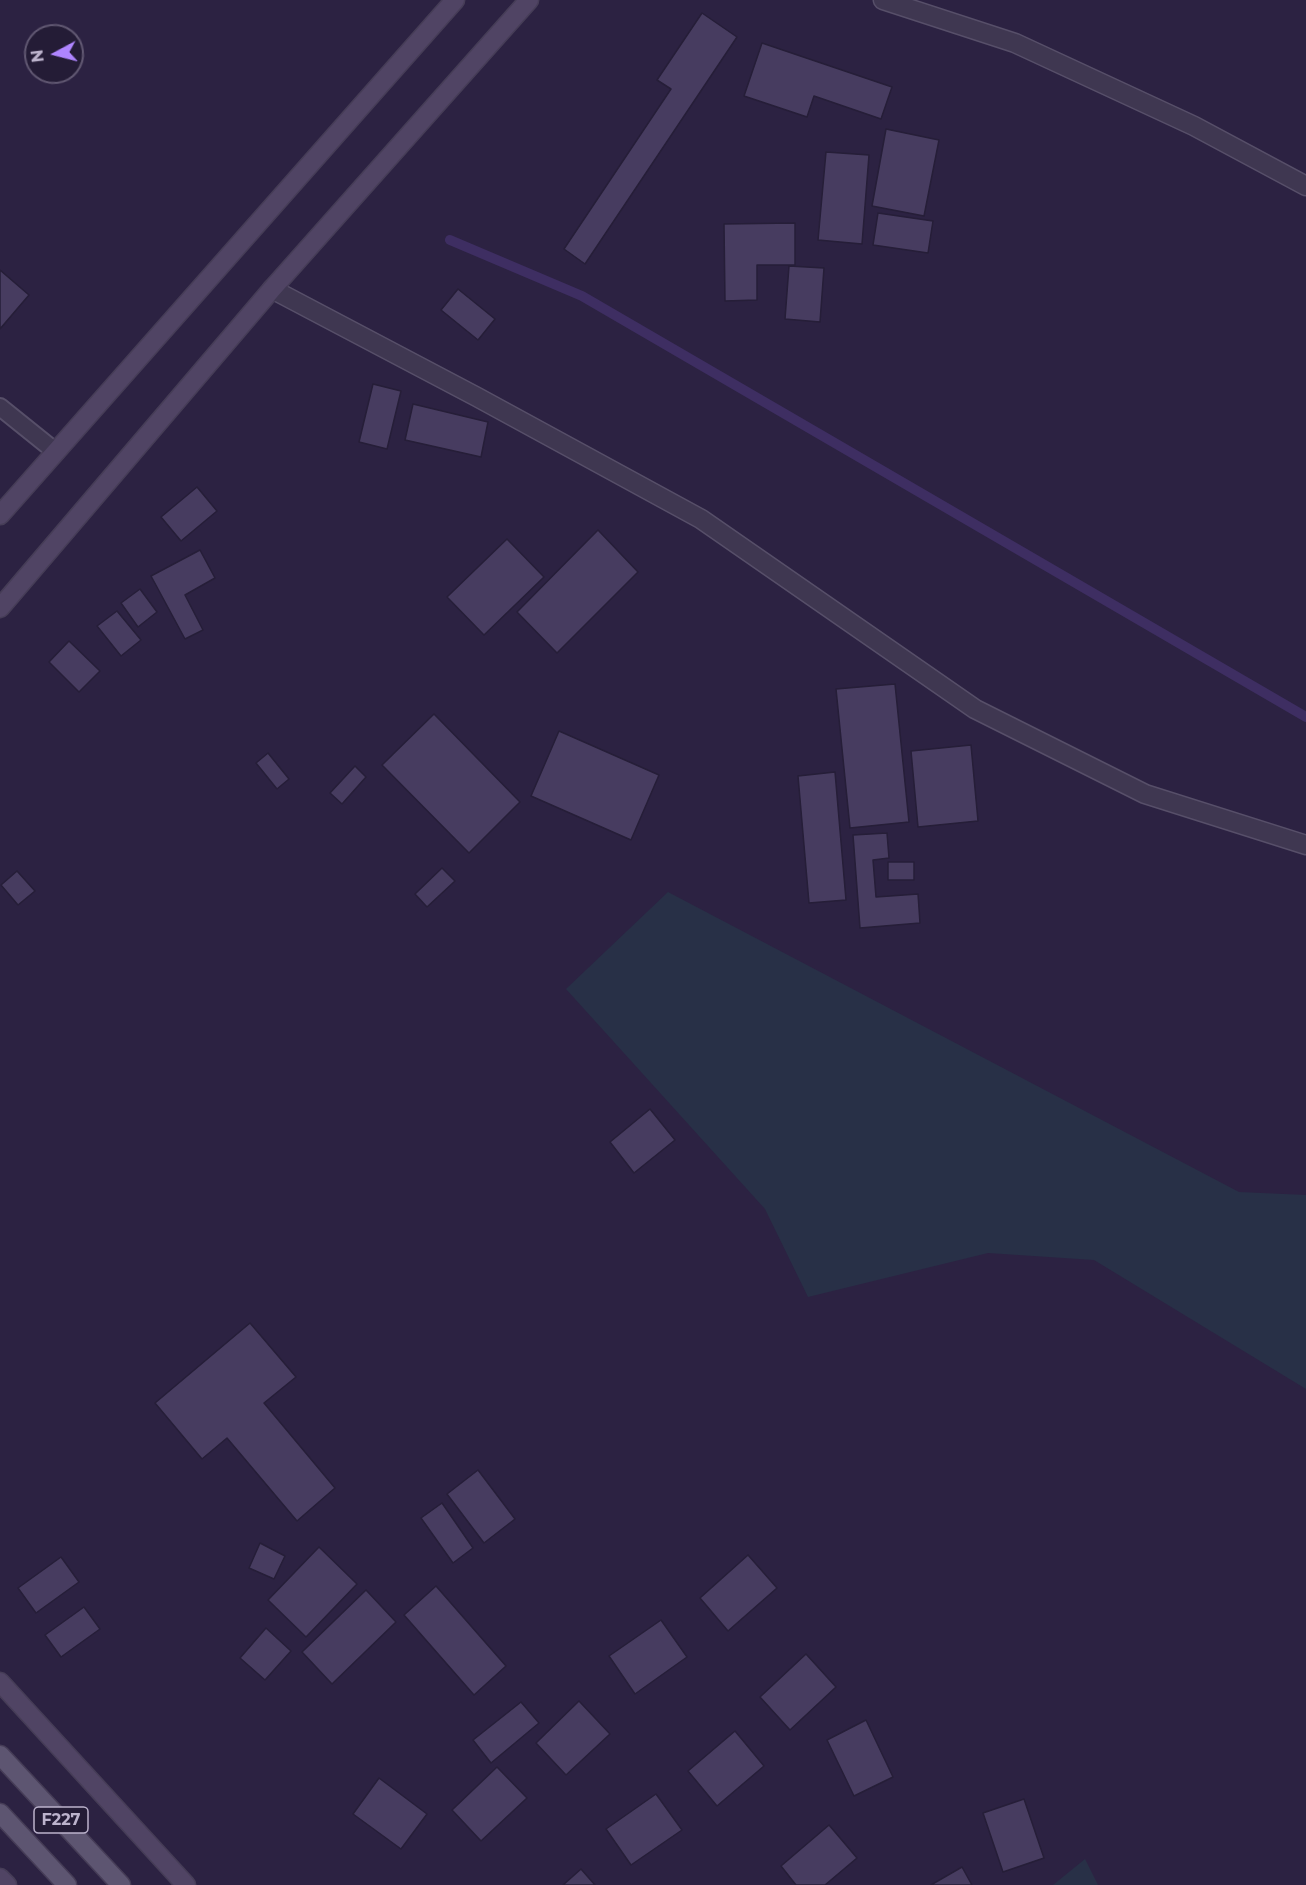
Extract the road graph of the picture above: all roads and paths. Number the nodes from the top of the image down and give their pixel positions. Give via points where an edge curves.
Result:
1 (455, 0) edge
2 (529, 0) edge
3 (883, 0) edge
4 (1306, 186) edge
5 (272, 289) junction
6 (0, 407) edge
7 (56, 452) junction
8 (0, 515) edge
9 (0, 608) edge
10 (1306, 845) edge
11 (0, 1682) edge
12 (0, 1755) edge
13 (0, 1813) edge
14 (0, 1878) edge
15 (7, 1885) edge
16 (67, 1885) edge
17 (122, 1885) edge
18 (186, 1885) edge

1 - 7 main road
2 - 5 main road
3 - 4 street via 1015,44 1194,126
5 - 9 main road
5 - 10 street via 701,519 975,710 1145,794
6 - 7 lane
7 - 8 main road
11 - 18 main road
12 - 17 main road, F227
13 - 16 main road, F227
14 - 15 main road

